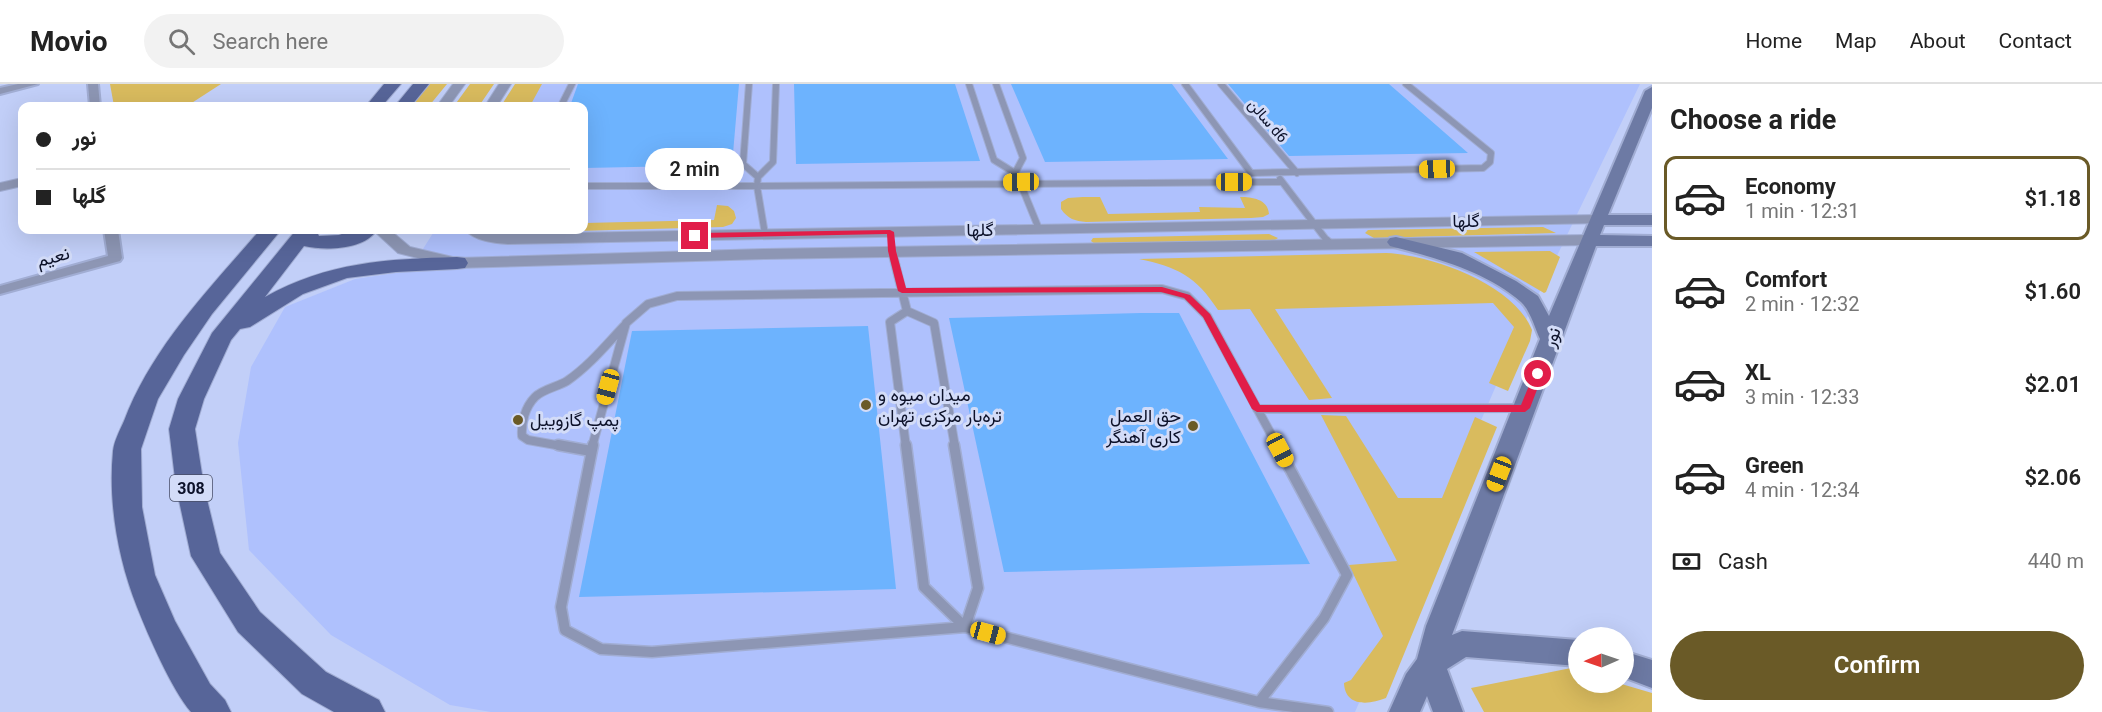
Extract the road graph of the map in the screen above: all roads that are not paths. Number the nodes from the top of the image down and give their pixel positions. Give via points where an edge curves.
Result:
1 (33, 84) edge
2 (93, 84) edge
3 (393, 84) edge
4 (421, 84) edge
5 (459, 84) edge
6 (505, 84) edge
7 (572, 84) edge
8 (749, 84) edge
9 (776, 84) edge
10 (969, 84) edge
11 (996, 84) edge
12 (1185, 84) edge
13 (1221, 84) edge
14 (1406, 84) edge
15 (0, 91) edge
16 (1652, 91) edge
17 (95, 102) edge
18 (377, 102) edge
19 (406, 102) edge
20 (445, 102) edge
21 (494, 102) edge
22 (563, 102) edge
23 (1015, 173) junction
24 (1251, 173) joint
25 (1275, 173) junction
26 (1298, 173) junction
27 (758, 177) junction
28 (1021, 182) junction
29 (1282, 182) junction
30 (18, 183) edge
31 (588, 186) edge
32 (757, 186) junction
33 (0, 187) edge
34 (1652, 220) edge
35 (1315, 225) junction
36 (1039, 229) junction
37 (1594, 230) junction
38 (890, 232) junction
39 (112, 234) edge
40 (268, 234) edge
41 (303, 234) edge
42 (307, 234) edge
43 (358, 234) edge
44 (386, 234) edge
45 (484, 234) edge
46 (765, 234) junction
47 (1652, 241) edge
48 (1396, 242) junction
49 (1329, 243) junction
50 (1046, 248) junction
51 (892, 251) junction
52 (765, 254) junction
53 (457, 263) junction
54 (0, 290) edge
55 (902, 291) junction
56 (908, 311) junction
57 (626, 323) junction
58 (220, 338) junction
59 (1551, 339) junction
60 (1525, 408) junction
61 (1257, 409) junction
62 (591, 451) junction
63 (965, 627) junction
64 (1568, 652) edge
65 (1634, 668) edge
66 (1423, 674) junction
67 (1652, 674) edge
68 (1259, 702) junction
69 (213, 712) edge
70 (367, 712) edge
71 (1284, 712) edge
72 (1328, 712) edge
73 (1404, 712) edge
74 (1448, 712) edge

1 - 15 street
2 - 17 street
3 - 18 main road
4 - 19 main road
5 - 20 street
6 - 21 street
7 - 22 lane
8 - 27 lane via 743,164
9 - 27 lane via 772,162
10 - 23 lane via 994,160
11 - 23 lane via 1023,158
12 - 24 lane
13 - 26 lane, سالن d6
14 - 26 lane via 1491,153 1490,162 1483,168
16 - 37 main road, نور
23 - 28 lane
24 - 25 lane
25 - 26 lane
25 - 29 lane
27 - 32 lane
28 - 29 lane
28 - 32 lane
28 - 36 lane
29 - 35 lane
30 - 33 street
31 - 32 lane
32 - 46 lane
34 - 37 main road
35 - 36 street, گلها
35 - 37 street, گلها
35 - 49 lane
36 - 38 street, گلها
36 - 50 street
37 - 47 main road
37 - 48 street, گلها
37 - 59 main road, نور
38 - 46 street, گلها
38 - 51 street
39 - 54 street, نعیم via 115,258
40 - 69 main road via 173,352 145,399 127,449 128,507 140,575 166,637 198,695
41 - 58 main road, 308
42 - 43 main road via 310,241 322,242
44 - 53 street, گلها via 404,250
45 - 46 street, گلها via 508,239
46 - 52 street
48 - 49 street, گلها
48 - 59 main road via 1455,257 1509,285 1530,300
49 - 50 street, گلها
50 - 51 street, گلها
51 - 52 street, گلها
51 - 55 lane
52 - 53 street, گلها
53 - 58 main road via 374,266 330,274 288,292
55 - 56 lane
55 - 57 lane via 677,296 638,309
55 - 61 lane via 1162,289 1187,297 1207,316
56 - 63 lane via 934,323 978,588
56 - 63 lane via 890,322 924,587
57 - 62 lane
57 - 62 lane via 594,359 559,386 532,399 521,430 528,440
58 - 70 main road, 308 via 194,391 182,429 206,556 249,622 314,683
59 - 60 main road, نور
60 - 61 lane
60 - 66 main road, نور
61 - 68 lane via 1347,575 1324,618
62 - 63 lane via 561,608 565,630 601,649 652,652
63 - 68 lane
64 - 66 main road via 1462,644
65 - 67 main road
66 - 73 main road, نور
66 - 74 main road
68 - 71 lane
68 - 72 lane

